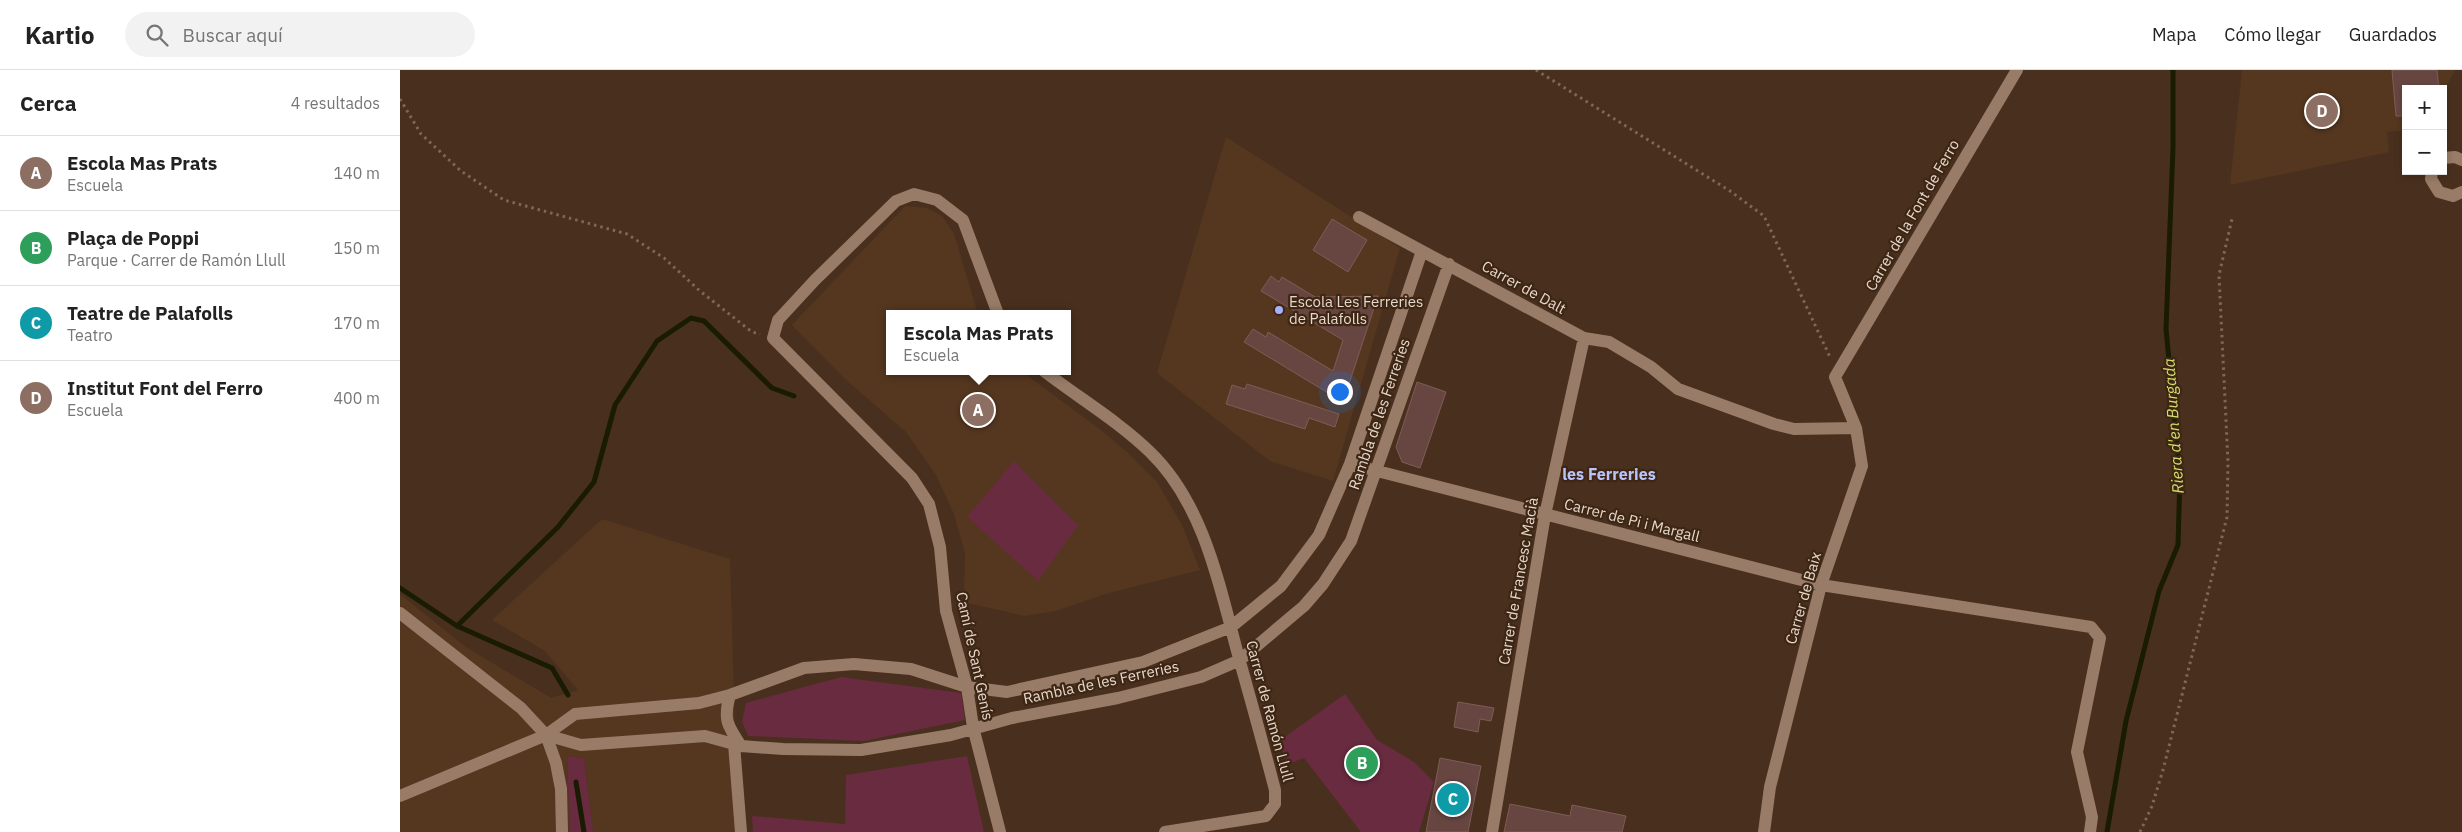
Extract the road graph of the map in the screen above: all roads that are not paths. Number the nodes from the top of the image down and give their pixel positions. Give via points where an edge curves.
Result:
1 (2017, 70) edge
2 (2447, 158) edge
3 (2462, 160) edge
4 (2432, 175) edge
5 (2459, 195) edge
6 (1359, 217) dead end
7 (1422, 250) junction
8 (1449, 264) junction
9 (997, 310) edge
10 (1584, 338) junction
11 (1050, 375) edge
12 (1837, 375) joint
13 (1856, 428) junction
14 (1350, 464) junction
15 (1376, 472) junction
16 (1545, 515) junction
17 (1821, 585) junction
18 (400, 613) edge
19 (1231, 627) junction
20 (1240, 660) junction
21 (967, 687) junction
22 (730, 695) junction
23 (973, 727) junction
24 (546, 735) junction
25 (737, 745) junction
26 (400, 796) edge
27 (562, 832) edge
28 (741, 832) edge
29 (1000, 832) edge
30 (1165, 832) edge
31 (1492, 832) edge
32 (1764, 832) edge
33 (2090, 832) edge

1 - 12 street, Carrer de la Font de Ferro
2 - 3 street
4 - 5 street via 2439,192
6 - 7 street
7 - 8 street
7 - 14 street, Rambla de les Ferreries
8 - 10 street, Carrer de Dalt
8 - 15 street, Rambla de les Ferreries
9 - 21 street, Camí de Sant Genís via 963,220 937,200 914,194 896,201 822,273 778,320 773,338 912,478 929,504 940,547 946,611
10 - 13 street, Carrer de Dalt via 1609,342 1651,367 1678,389 1774,424 1794,429
10 - 16 street, Carrer de Francesc Macià
11 - 19 street, Carrer de Ramón Llull via 1150,452 1182,491 1199,528
12 - 13 street, Carrer de Baix
13 - 17 street, Carrer de Baix via 1862,466
14 - 15 street, Carrer de Pi i Margall
14 - 19 street, Rambla de les Ferreries via 1319,535 1280,586
15 - 16 street, Carrer de Pi i Margall
15 - 20 street, Rambla de les Ferreries via 1351,541 1323,584 1304,606
16 - 17 street, Carrer de Pi i Margall
16 - 31 street, Carrer de Francesc Macià
17 - 32 street, Carrer de Baix via 1770,787
17 - 33 street, Carrer de Pi i Margall via 2091,627 2100,638 2076,752 2092,817
18 - 24 street via 521,708
19 - 20 street, Carrer de Ramón Llull
19 - 21 street, Rambla de les Ferreries via 1143,662 1055,683 1007,692
20 - 23 street, Rambla de les Ferreries via 1201,677 1146,691
20 - 30 street, Carrer de Ramón Llull via 1275,790 1275,804 1266,816
21 - 22 street, Rambla de les Ferreries via 911,669 854,664 804,668
21 - 23 street, Camí de Sant Genís
22 - 24 street, Rambla de les Ferreries via 699,703 575,714
22 - 25 street via 726,712 728,727
23 - 25 street, Rambla de les Ferreries via 951,735 861,750
23 - 29 street, Camí de Sant Genís
24 - 25 street, Rambla de les Ferreries via 581,745 705,736
24 - 26 street, Rambla de les Ferreries
24 - 27 street via 561,789
25 - 28 street

